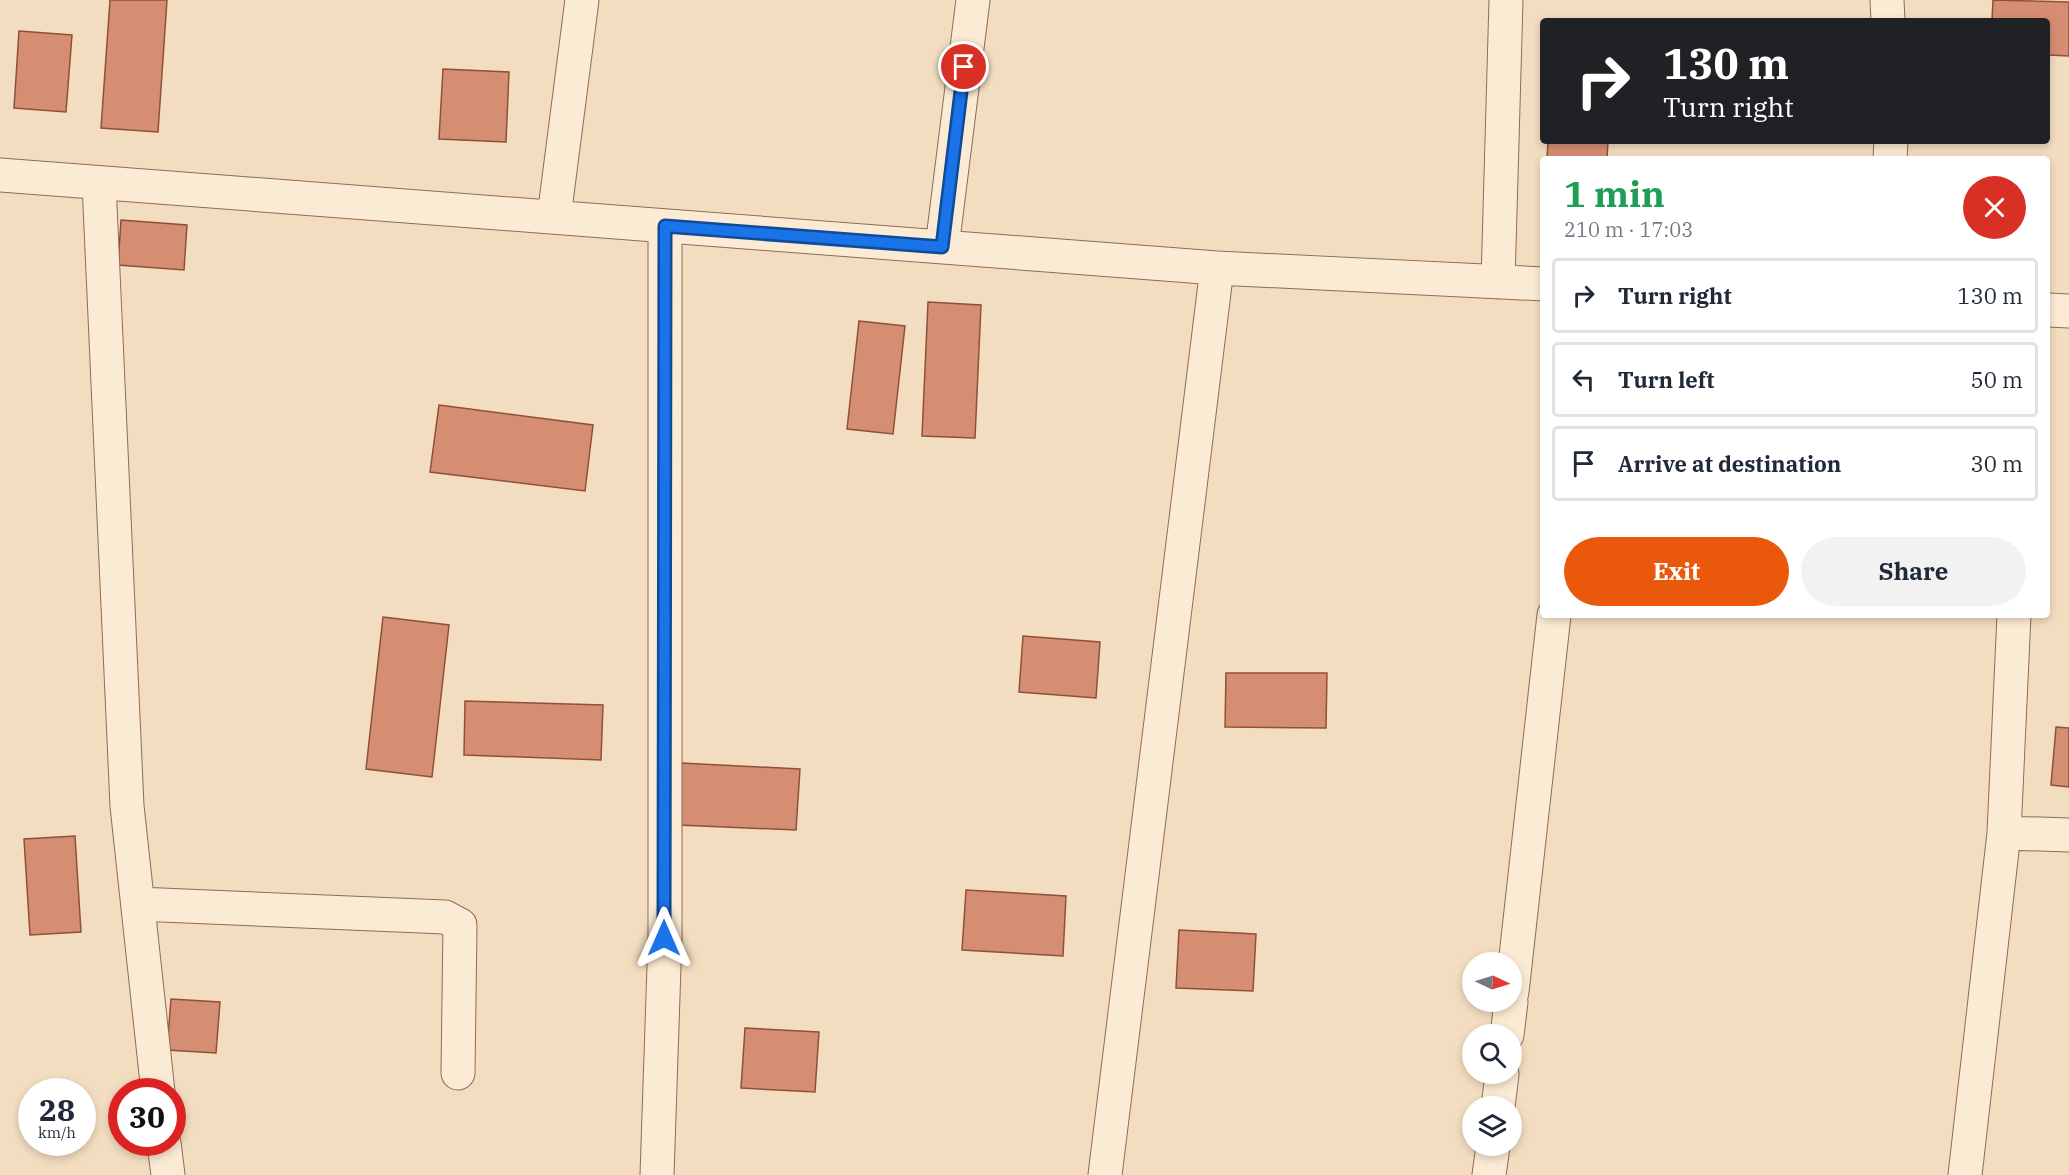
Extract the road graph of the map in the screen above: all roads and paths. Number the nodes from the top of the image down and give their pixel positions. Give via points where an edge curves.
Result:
1 (582, 0) edge
2 (973, 0) edge
3 (1506, 0) edge
4 (1887, 0) edge
5 (1888, 18) edge
6 (0, 175) edge
7 (99, 183) junction
8 (554, 217) junction
9 (665, 226) junction
10 (942, 247) junction
11 (1217, 268) junction
12 (1498, 282) junction
13 (1540, 285) edge
14 (2050, 310) edge
15 (2069, 311) edge
16 (1554, 618) edge
17 (2014, 618) edge
18 (2004, 833) junction
19 (2069, 835) edge
20 (138, 904) junction
21 (1516, 952) edge
22 (458, 1073) dead end
23 (157, 1078) edge
24 (166, 1156) edge
25 (1491, 1156) edge
26 (168, 1175) edge
27 (657, 1175) edge
28 (1105, 1175) edge
29 (1489, 1175) edge
30 (1965, 1175) edge

1 - 8 street
2 - 10 street
3 - 12 street
4 - 5 street
6 - 7 street
7 - 8 street
7 - 20 street via 127,806
8 - 9 street
9 - 10 street
9 - 27 street via 664,938
10 - 11 street
11 - 12 street
11 - 28 street
12 - 13 street
14 - 15 street
16 - 21 street
17 - 18 street
18 - 19 street
18 - 30 street
20 - 22 street via 445,917 460,925
20 - 23 street
24 - 26 street
25 - 29 street

